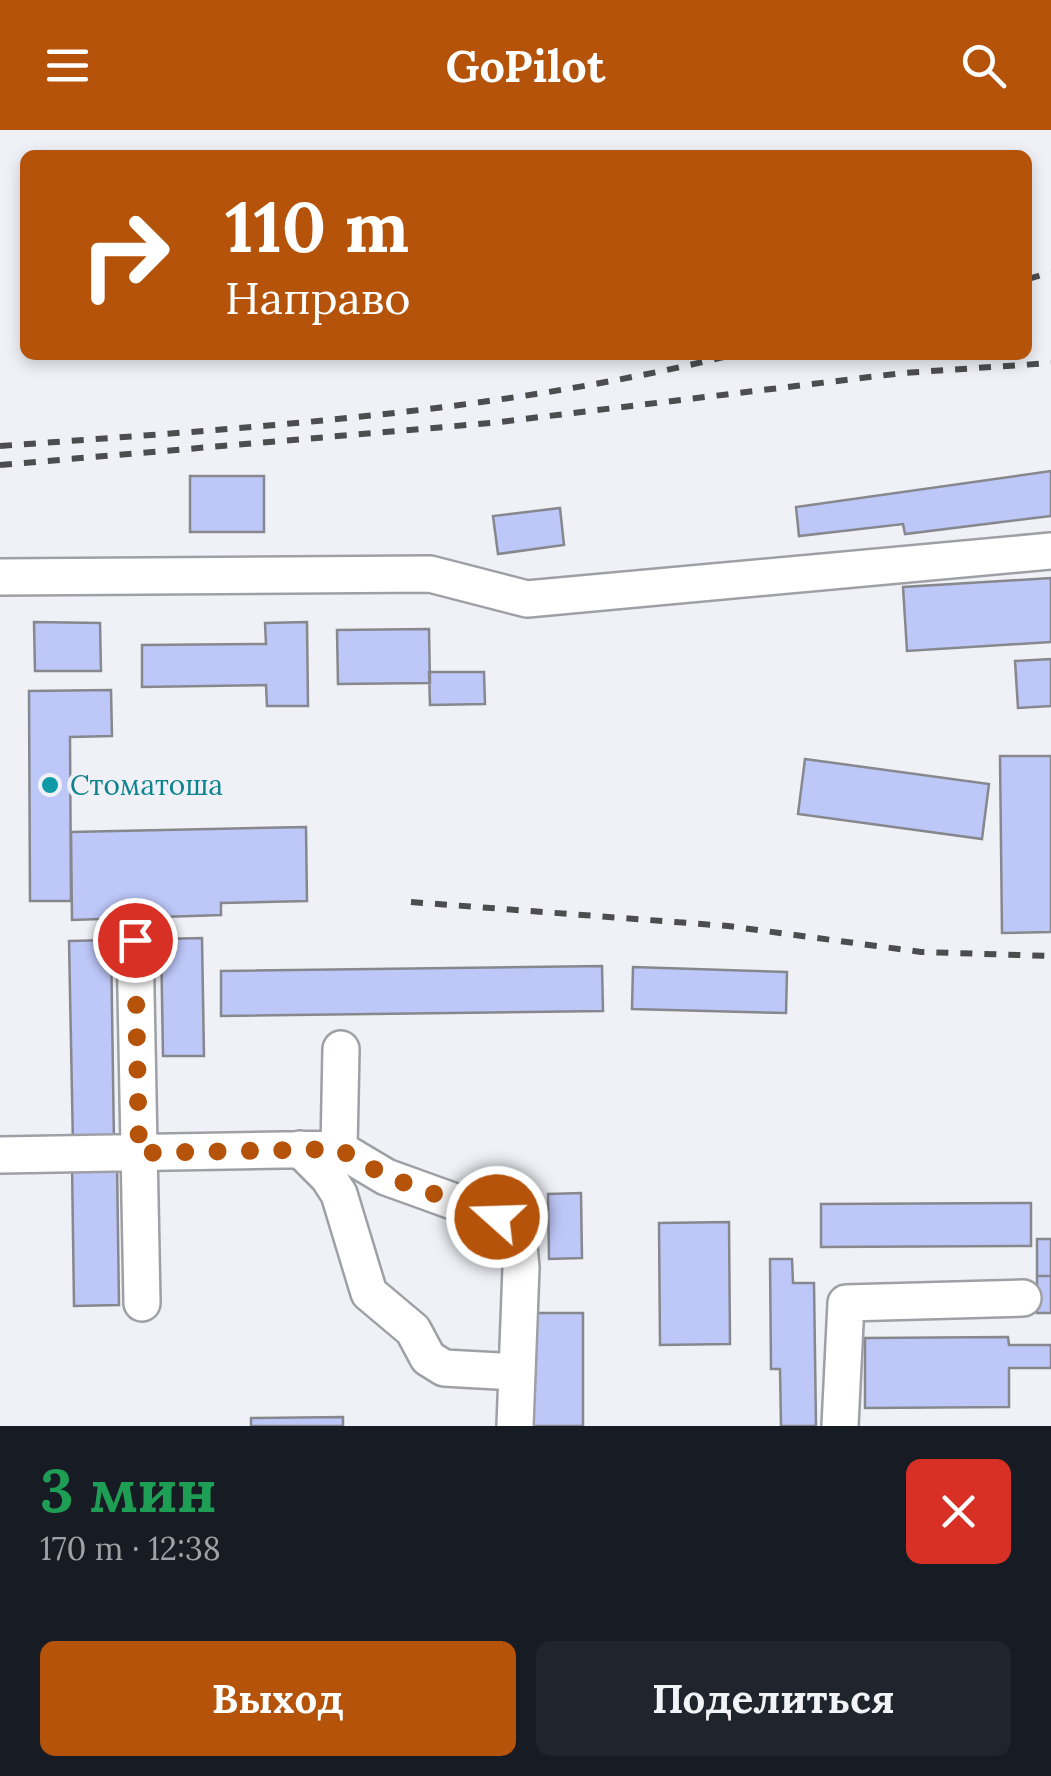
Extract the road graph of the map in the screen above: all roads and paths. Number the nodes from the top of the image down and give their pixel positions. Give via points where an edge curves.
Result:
1 (1051, 551) edge
2 (0, 578) edge
3 (135, 940) dead end
4 (342, 1049) dead end
5 (300, 1149) junction
6 (339, 1149) junction
7 (139, 1153) junction
8 (0, 1155) edge
9 (1023, 1298) dead end
10 (142, 1303) dead end
11 (517, 1372) junction
12 (515, 1426) edge
13 (840, 1426) edge

1 - 2 lane via 526,599 430,574
3 - 7 lane
4 - 6 lane
5 - 6 lane
5 - 7 lane
5 - 11 lane via 338,1194 369,1293 412,1330 428,1358 444,1368
6 - 11 lane via 386,1176 497,1217 513,1230 521,1268
7 - 8 lane
7 - 10 lane
9 - 13 lane via 846,1303
11 - 12 lane

